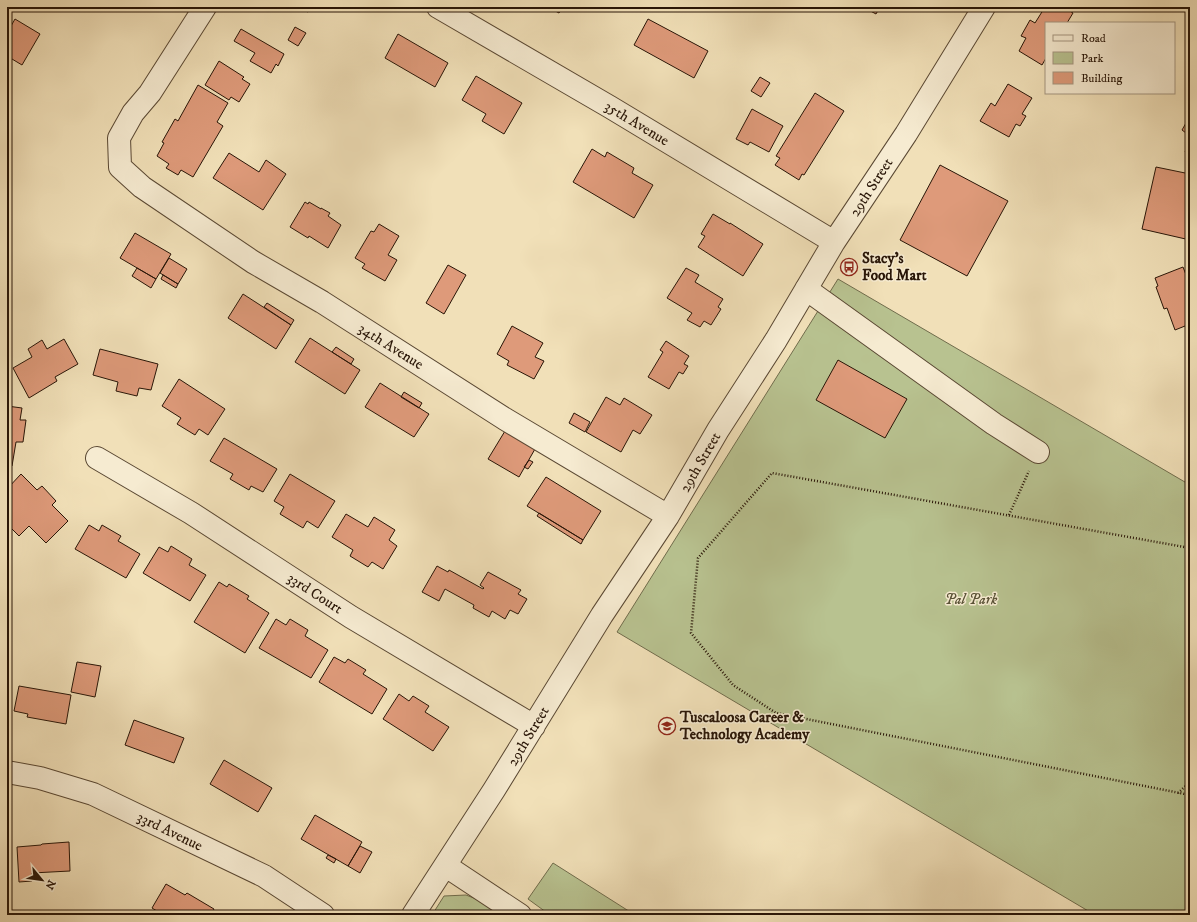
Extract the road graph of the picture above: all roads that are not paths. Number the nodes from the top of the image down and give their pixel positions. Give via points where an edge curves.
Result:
1 (205, 7) edge
2 (438, 7) edge
3 (984, 7) edge
4 (834, 242) junction
5 (806, 289) junction
6 (1038, 452) road end
7 (97, 458) dead end
8 (668, 516) junction
9 (534, 726) junction
10 (7, 772) edge
11 (446, 866) junction
12 (323, 915) edge
13 (414, 915) edge
14 (520, 915) edge

1 - 8 street, 34th Avenue via 150,93 133,113 119,138 120,167 142,187 253,262 322,302 505,419
2 - 4 street, 35th Avenue
3 - 4 street, 29th Street via 906,134
4 - 5 street, 29th Street
5 - 6 street via 994,424
5 - 8 street, 29th Street
7 - 9 street, 33rd Court via 191,513 351,617
8 - 9 street, 29th Street via 602,615
9 - 11 street, 29th Street
10 - 12 street, 33rd Avenue via 40,778 93,794 264,876
11 - 13 street, 29th Street
11 - 14 street

